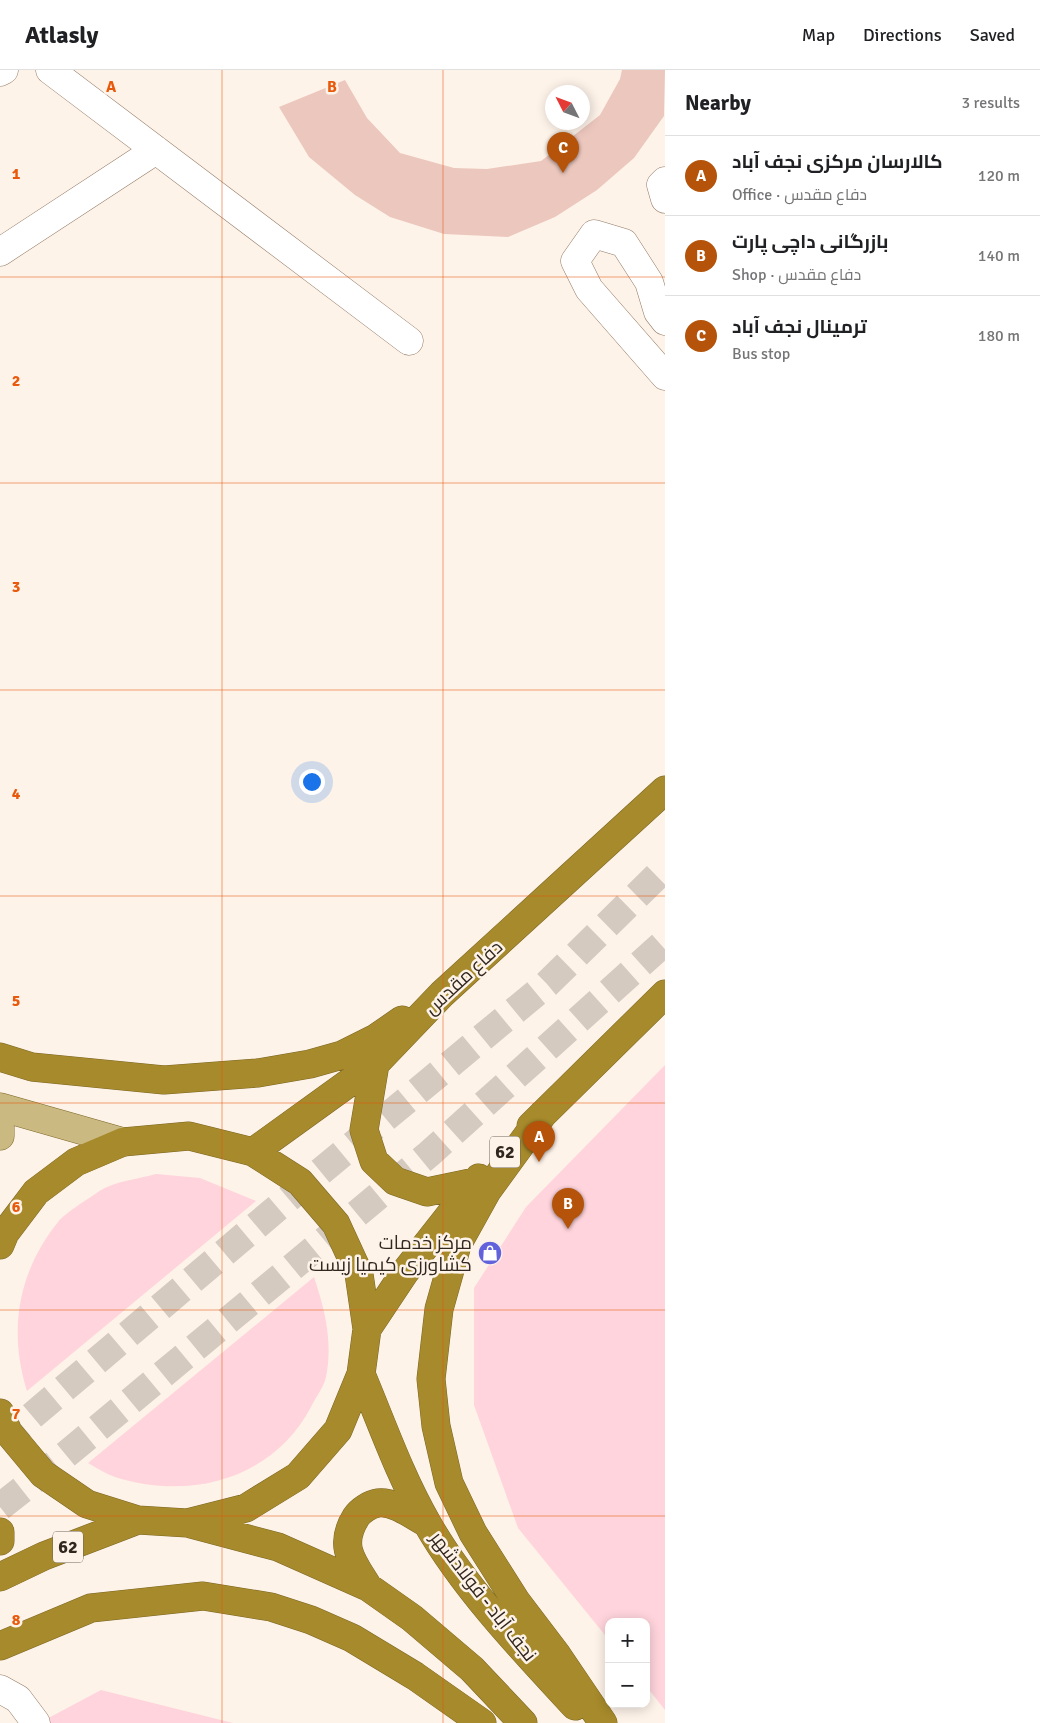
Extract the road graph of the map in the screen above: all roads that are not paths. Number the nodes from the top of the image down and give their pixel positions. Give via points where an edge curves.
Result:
1 (4, 70) edge
2 (50, 70) edge
3 (0, 72) edge
4 (156, 150) junction
5 (665, 181) edge
6 (665, 200) edge
7 (0, 252) edge
8 (665, 321) edge
9 (409, 341) dead end
10 (665, 376) edge
11 (665, 790) edge
12 (442, 994) junction
13 (665, 994) edge
14 (0, 1057) edge
15 (374, 1064) junction
16 (0, 1107) edge
17 (543, 1114) junction
18 (0, 1127) edge
19 (0, 1136) edge
20 (123, 1142) junction
21 (253, 1152) junction
22 (475, 1182) junction
23 (0, 1245) edge
24 (367, 1329) junction
25 (361, 1374) junction
26 (0, 1413) edge
27 (138, 1520) junction
28 (187, 1522) junction
29 (427, 1523) junction
30 (0, 1532) edge
31 (0, 1541) edge
32 (0, 1577) edge
33 (368, 1587) junction
34 (0, 1646) edge
35 (0, 1689) edge
36 (36, 1723) edge
37 (482, 1723) edge
38 (524, 1723) edge
39 (592, 1723) edge
40 (603, 1723) edge

1 - 3 street
2 - 4 street
4 - 7 street
4 - 9 street
5 - 6 street via 661,185
8 - 10 street via 658,312 650,282 624,243 594,234 575,261 578,268 589,289
11 - 12 highway, دفاع مقدس
12 - 14 highway via 376,1038 342,1055 258,1073 164,1080 32,1067
12 - 15 highway, دفاع مقدس
13 - 17 highway, 62
15 - 21 highway, دفاع مقدس
15 - 22 highway via 364,1130 374,1161 395,1181 427,1192
16 - 20 main road
17 - 22 highway, 62
17 - 40 highway, 62 via 487,1191 458,1245 439,1309 431,1378 436,1426 449,1483 473,1533 516,1601 557,1654
18 - 19 main road
20 - 21 highway via 189,1136
20 - 23 highway via 76,1162 36,1192 5,1233
21 - 24 highway via 300,1182 336,1224 359,1274
22 - 24 highway, 62 via 405,1272
24 - 25 highway
25 - 28 highway via 338,1430 298,1476 246,1508
25 - 29 highway, نجف آباد - فولادشهر via 392,1451
26 - 27 highway via 8,1432 43,1474 87,1504
27 - 28 highway
27 - 32 highway, 62 via 44,1556
28 - 33 highway via 278,1547
29 - 33 highway via 396,1506 378,1503 360,1511 347,1531 349,1556
29 - 39 highway, نجف آباد - فولادشهر via 497,1620
30 - 31 highway
33 - 38 highway via 412,1618 472,1669
34 - 37 highway via 91,1608 203,1596 271,1607 352,1638 416,1676
35 - 36 street via 18,1699

